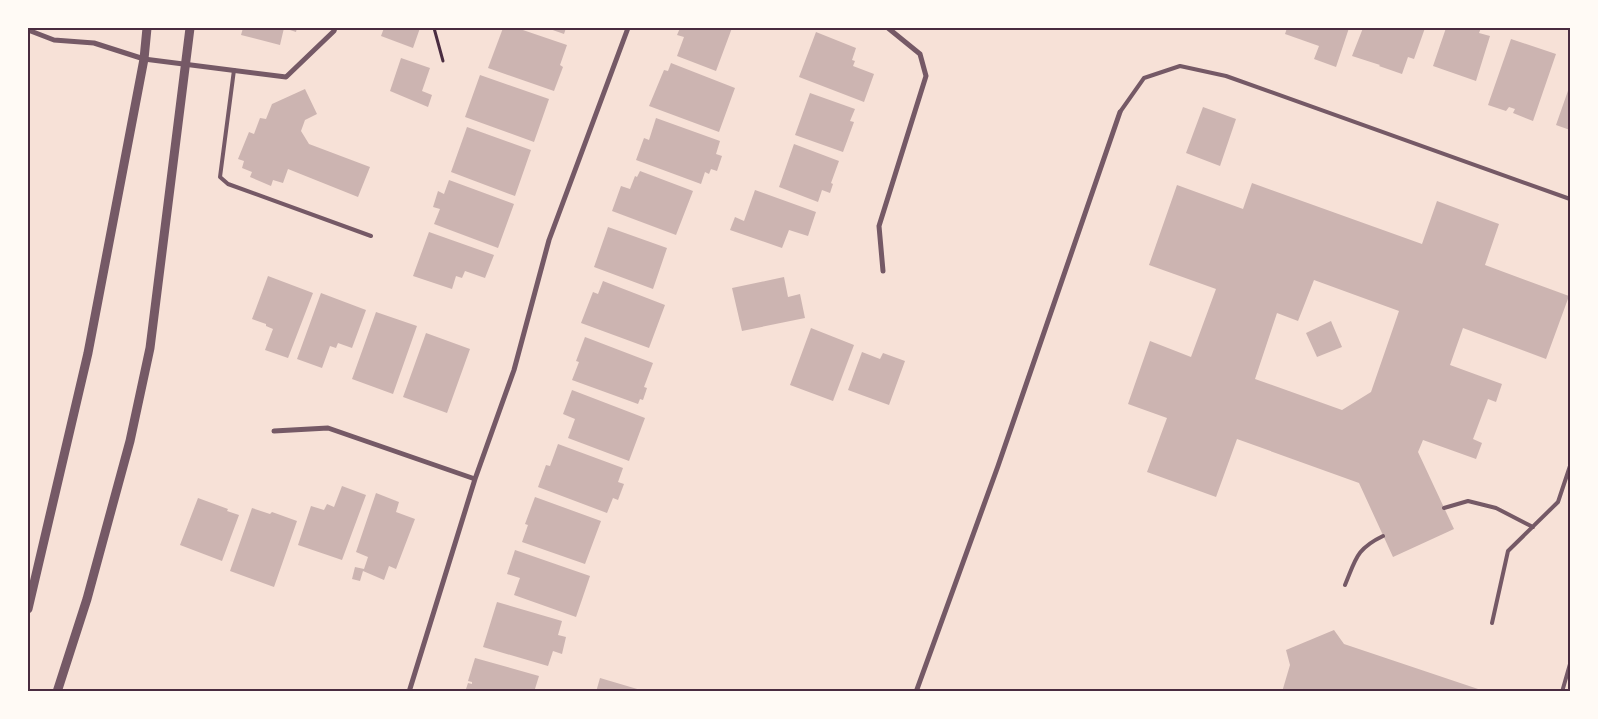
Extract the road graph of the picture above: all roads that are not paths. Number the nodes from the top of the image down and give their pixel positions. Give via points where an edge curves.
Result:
1 (147, 28) edge
2 (190, 28) edge
3 (335, 28) edge
4 (628, 28) edge
5 (888, 28) edge
6 (28, 30) edge
7 (144, 59) junction
8 (184, 64) junction
9 (234, 70) junction
10 (1120, 112) joint
11 (1570, 199) edge
12 (371, 236) dead end
13 (883, 271) dead end
14 (274, 431) dead end
15 (1570, 466) edge
16 (475, 479) junction
17 (1444, 508) dead end
18 (1533, 527) junction
19 (1383, 536) dead end
20 (1345, 585) dead end
21 (28, 609) edge
22 (1492, 623) dead end
23 (1570, 664) edge
24 (58, 692) edge
25 (409, 692) edge
26 (916, 692) edge
27 (1562, 692) edge

1 - 7 street
2 - 8 street
3 - 9 street via 286,77
4 - 16 street via 549,240 514,370
5 - 13 street via 920,54 926,76 880,226
6 - 7 street via 54,40 94,43
7 - 8 street
7 - 21 street via 88,353
8 - 9 street
8 - 24 street via 150,348 105,534
9 - 12 lane via 220,177 228,184
10 - 11 lane via 1144,78 1180,66 1226,76
10 - 26 street
14 - 16 street via 328,428
15 - 18 lane via 1558,502
16 - 25 street
17 - 18 lane via 1468,501 1496,508
18 - 22 lane via 1508,552
19 - 20 lane via 1358,552
23 - 27 lane

